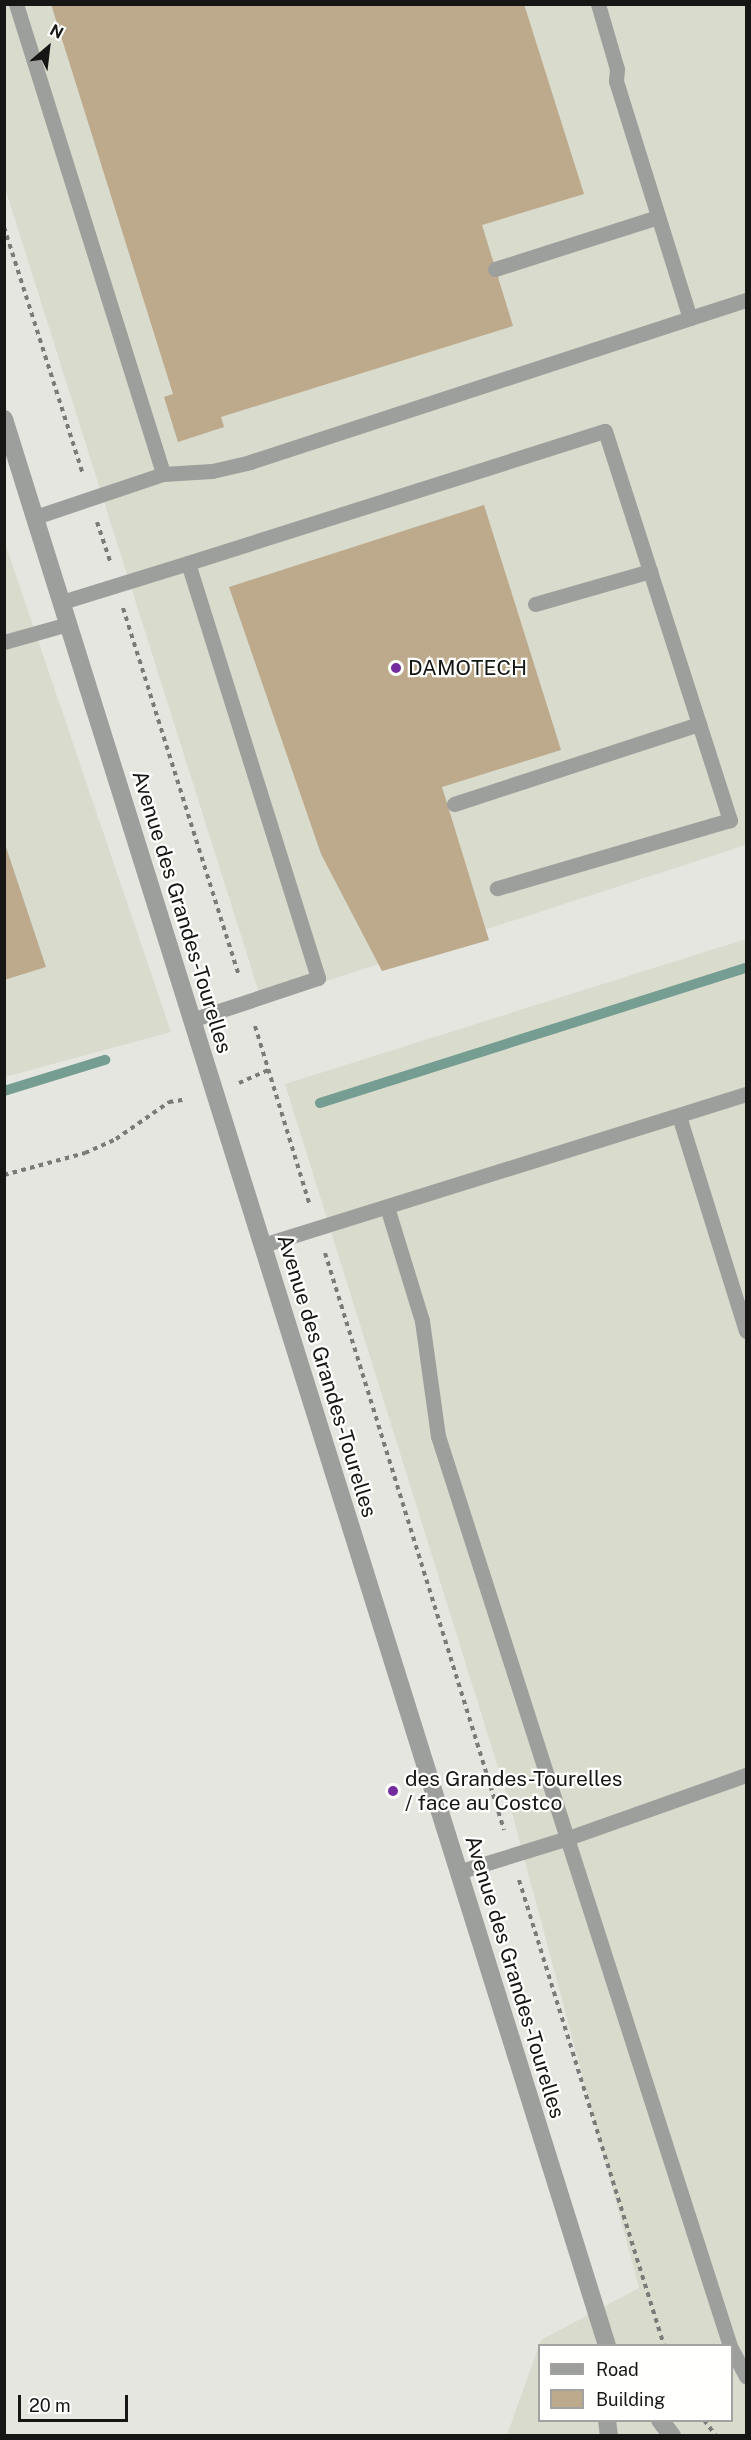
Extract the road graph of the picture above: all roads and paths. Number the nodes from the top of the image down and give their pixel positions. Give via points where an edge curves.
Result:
1 (16, 4) edge
2 (598, 4) edge
3 (658, 217) junction
4 (4, 227) edge
5 (495, 269) dead end
6 (747, 300) edge
7 (690, 318) junction
8 (4, 419) edge
9 (80, 465) dead end
10 (163, 474) junction
11 (35, 517) junction
12 (101, 535) dead end
13 (109, 558) dead end
14 (188, 563) junction
15 (650, 571) junction
16 (62, 602) junction
17 (535, 604) dead end
18 (124, 610) dead end
19 (68, 624) junction
20 (4, 642) edge
21 (699, 724) junction
22 (453, 804) dead end
23 (498, 888) dead end
24 (242, 983) dead end
25 (252, 1017) dead end
26 (192, 1020) junction
27 (268, 1070) junction
28 (215, 1093) junction
29 (747, 1094) edge
30 (679, 1116) junction
31 (4, 1175) edge
32 (306, 1190) dead end
33 (387, 1207) junction
34 (263, 1245) junction
35 (328, 1265) dead end
36 (747, 1331) edge
37 (747, 1775) edge
38 (499, 1813) dead end
39 (568, 1838) junction
40 (458, 1872) junction
41 (522, 1890) dead end
42 (606, 2344) edge
43 (663, 2344) edge
44 (729, 2344) edge
45 (733, 2352) edge
46 (747, 2376) edge
47 (661, 2422) edge
48 (705, 2422) edge
49 (672, 2436) edge
50 (716, 2436) edge

1 - 10 lane
2 - 3 lane via 617,69 616,81
3 - 5 lane
3 - 7 lane
4 - 9 path
6 - 7 lane
7 - 10 lane via 250,462 212,471
8 - 11 street, Avenue des Grandes-Tourelles
10 - 11 lane
11 - 16 street, Avenue des Grandes-Tourelles
12 - 13 path
14 - 15 lane via 605,431
14 - 16 lane
14 - 26 lane via 318,978
15 - 17 lane
15 - 21 lane
16 - 19 street, Avenue des Grandes-Tourelles
18 - 24 path, Avenue des Grandes-Tourelles
19 - 20 lane
19 - 26 street, Avenue des Grandes-Tourelles
21 - 22 lane
21 - 23 lane via 730,820
25 - 27 path, Avenue des Grandes-Tourelles
26 - 28 street, Avenue des Grandes-Tourelles
27 - 28 path
27 - 32 path, Avenue des Grandes-Tourelles
28 - 31 path via 169,1102 116,1139 85,1153
28 - 34 street, Avenue des Grandes-Tourelles
29 - 30 lane
30 - 33 lane
30 - 36 lane
33 - 34 lane
33 - 39 lane via 422,1321 438,1436
34 - 40 street, Avenue des Grandes-Tourelles
35 - 38 path, Avenue des Grandes-Tourelles
37 - 39 lane
39 - 40 lane
39 - 44 lane
40 - 42 street, Avenue des Grandes-Tourelles
41 - 43 path, Avenue des Grandes-Tourelles
45 - 46 lane
47 - 49 street
48 - 50 path

